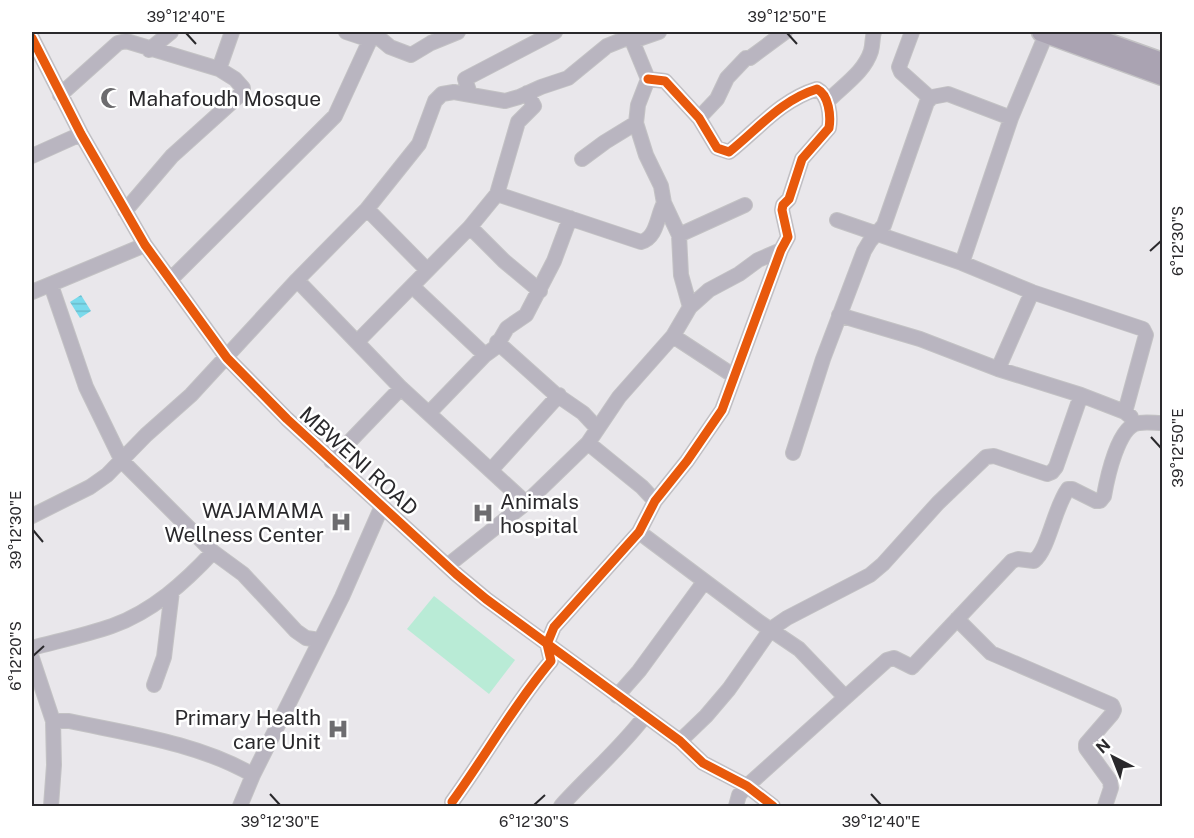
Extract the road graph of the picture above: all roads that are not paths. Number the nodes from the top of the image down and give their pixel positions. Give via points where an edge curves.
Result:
1 (171, 32) edge
2 (232, 32) edge
3 (346, 32) edge
4 (458, 32) edge
5 (555, 32) edge
6 (659, 32) edge
7 (785, 32) edge
8 (874, 32) edge
9 (912, 32) edge
10 (1045, 32) edge
11 (1078, 32) edge
12 (377, 36) edge
13 (630, 36) edge
14 (32, 43) edge
15 (150, 50) junction
16 (1162, 62) edge
17 (219, 69) junction
18 (1162, 76) edge
19 (648, 79) junction
20 (527, 93) junction
21 (470, 94) junction
22 (60, 95) junction
23 (930, 98) junction
24 (827, 102) junction
25 (699, 118) junction
26 (1011, 118) junction
27 (636, 123) junction
28 (81, 134) junction
29 (32, 156) edge
30 (582, 159) dead end
31 (497, 194) junction
32 (664, 203) junction
33 (746, 205) dead end
34 (367, 209) junction
35 (125, 211) junction
36 (570, 218) junction
37 (837, 220) dead end
38 (470, 228) junction
39 (876, 234) junction
40 (679, 235) junction
41 (145, 245) junction
42 (780, 250) junction
43 (962, 263) junction
44 (427, 270) junction
45 (170, 280) junction
46 (297, 280) junction
47 (51, 285) junction
48 (412, 286) junction
49 (540, 291) junction
50 (32, 292) edge
51 (1032, 292) junction
52 (690, 306) junction
53 (839, 315) junction
54 (673, 336) junction
55 (357, 342) junction
56 (497, 342) junction
57 (485, 355) junction
58 (227, 358) junction
59 (998, 369) junction
60 (734, 376) junction
61 (401, 388) junction
62 (559, 395) junction
63 (1081, 395) junction
64 (1125, 412) junction
65 (429, 413) junction
66 (1137, 423) junction
67 (1162, 423) edge
68 (597, 428) junction
69 (588, 443) junction
70 (793, 453) dead end
71 (331, 460) junction
72 (122, 461) junction
73 (491, 470) junction
74 (1052, 472) junction
75 (1068, 489) junction
76 (655, 501) junction
77 (526, 502) junction
78 (382, 506) junction
79 (32, 516) edge
80 (639, 532) junction
81 (213, 552) junction
82 (447, 566) junction
83 (704, 582) junction
84 (172, 591) junction
85 (957, 619) junction
86 (771, 630) junction
87 (320, 640) junction
88 (547, 644) junction
89 (32, 648) edge
90 (32, 658) edge
91 (154, 685) dead end
92 (617, 696) junction
93 (844, 697) junction
94 (645, 716) junction
95 (54, 721) junction
96 (680, 741) junction
97 (253, 775) junction
98 (747, 786) junction
99 (452, 802) dead end
100 (51, 807) edge
101 (240, 807) edge
102 (561, 807) edge
103 (736, 807) edge
104 (773, 807) edge
105 (1104, 807) edge

1 - 15 street
2 - 17 street
3 - 12 street
4 - 12 street via 411,55 390,47
5 - 21 street via 465,79
6 - 13 street
7 - 25 street via 746,58
8 - 24 street via 870,53 855,77
9 - 23 street via 899,67
10 - 18 main road
10 - 26 street
11 - 16 main road
12 - 45 street via 335,116
13 - 19 street
13 - 20 street via 607,46 568,78
14 - 22 street, MBWENI ROAD
15 - 17 street
15 - 22 street via 126,41 118,43
17 - 35 street via 235,79 243,92 172,156
19 - 25 street via 665,81
19 - 27 street
20 - 21 street via 506,101
20 - 31 street via 534,105 518,122
21 - 34 street via 442,94 435,101 419,144
22 - 28 street, MBWENI ROAD
23 - 26 street via 948,94
23 - 39 street via 884,225
24 - 25 street via 817,89 803,93 772,113 729,152 717,148
24 - 42 street via 829,128 802,159 789,199 783,205 788,237
26 - 43 street
27 - 30 street
27 - 32 street
28 - 29 street
28 - 35 street, MBWENI ROAD
31 - 36 street
31 - 38 street
32 - 36 street via 648,241
32 - 40 street
33 - 40 street
34 - 44 street
34 - 46 street
35 - 41 street, MBWENI ROAD
36 - 49 street
37 - 39 street
38 - 44 street
38 - 49 street
39 - 43 street
39 - 53 street via 864,251
40 - 52 street via 681,275
41 - 45 street, MBWENI ROAD
41 - 47 street
42 - 52 street via 709,290
42 - 60 street
43 - 51 street
44 - 48 street
45 - 58 street, MBWENI ROAD
46 - 55 street
46 - 58 street
47 - 50 street
47 - 72 street via 86,387
48 - 55 street
48 - 57 street
49 - 56 street via 526,315 507,328
51 - 59 street
51 - 64 street via 1143,329 1146,335
52 - 54 street
53 - 59 street via 920,339
53 - 70 street
54 - 60 street
54 - 68 street
55 - 61 street
56 - 57 street
56 - 62 street
57 - 65 street
58 - 71 street, MBWENI ROAD
58 - 72 street
59 - 63 street
60 - 76 street via 722,410
61 - 65 street
61 - 71 street
62 - 68 street
62 - 73 street
63 - 64 street
63 - 74 street
64 - 66 street
65 - 73 street
66 - 67 street
66 - 75 street via 1128,429 1114,454 1100,501
68 - 69 street
69 - 76 street
69 - 77 street
71 - 78 street, MBWENI ROAD
72 - 79 street via 90,487
72 - 81 street
73 - 77 street
74 - 75 street
74 - 86 street via 1047,474 994,456 987,458 870,575
75 - 85 street via 1040,556 1034,561 1012,561
76 - 80 street
77 - 82 street
78 - 82 street, MBWENI ROAD
78 - 87 street
80 - 83 street
80 - 88 street via 554,627
81 - 84 street
81 - 87 street via 243,574 296,631 306,638
82 - 88 street, MBWENI ROAD
83 - 86 street
83 - 92 street
84 - 89 street via 114,626
84 - 91 street via 164,657
85 - 93 street via 912,667 894,658 887,660
85 - 105 street via 991,653 1112,705 1112,714 1086,744 1110,781
86 - 93 street via 799,649
86 - 96 street via 729,688
87 - 97 street
88 - 92 street, MBWENI ROAD
88 - 99 street via 551,661
90 - 95 street
92 - 94 street, MBWENI ROAD
93 - 98 street
94 - 96 street, MBWENI ROAD
94 - 102 street
95 - 97 street via 188,748 234,763
95 - 100 street
96 - 98 street, MBWENI ROAD via 703,763
97 - 101 street
98 - 103 street
98 - 104 street, MBWENI ROAD

